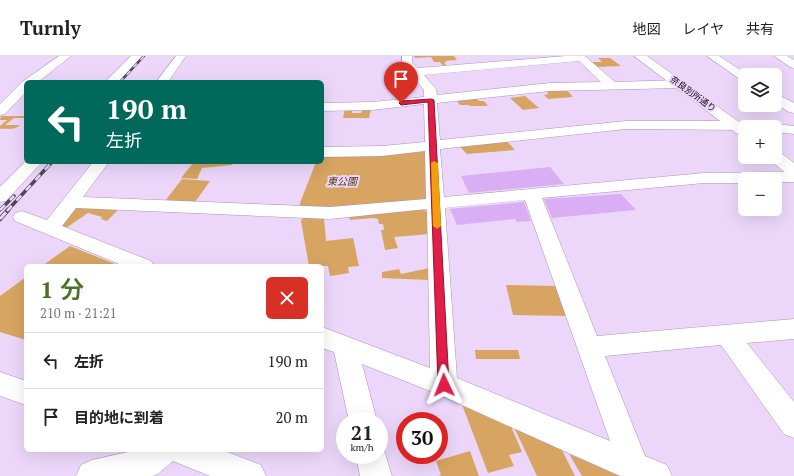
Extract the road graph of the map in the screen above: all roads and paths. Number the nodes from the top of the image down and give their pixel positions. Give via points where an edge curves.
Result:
1 (66, 56) edge
2 (137, 56) edge
3 (181, 56) edge
4 (640, 56) edge
5 (712, 56) edge
6 (779, 56) edge
7 (580, 57) edge
8 (411, 64) edge
9 (794, 65) edge
10 (738, 73) edge
11 (34, 80) edge
12 (114, 80) edge
13 (163, 80) edge
14 (679, 84) junction
15 (24, 86) edge
16 (611, 86) junction
17 (24, 88) edge
18 (7, 90) dead end
19 (431, 100) junction
20 (782, 101) edge
21 (324, 107) edge
22 (794, 109) edge
23 (0, 110) edge
24 (738, 128) edge
25 (738, 129) edge
26 (782, 129) edge
27 (794, 130) edge
28 (434, 145) junction
29 (324, 152) edge
30 (782, 162) edge
31 (32, 164) edge
32 (99, 164) edge
33 (794, 171) edge
34 (794, 177) edge
35 (532, 194) junction
36 (0, 197) edge
37 (70, 202) junction
38 (436, 204) junction
39 (22, 217) dead end
40 (50, 228) junction
41 (139, 264) edge
42 (794, 329) edge
43 (727, 336) junction
44 (334, 342) edge
45 (589, 347) junction
46 (0, 384) edge
47 (444, 385) junction
48 (24, 392) edge
49 (360, 412) edge
50 (794, 424) edge
51 (161, 452) edge
52 (187, 452) edge
53 (373, 464) edge
54 (645, 472) edge
55 (92, 476) edge
56 (250, 476) edge
57 (376, 476) edge

1 - 11 street
2 - 12 street
3 - 13 street
4 - 14 street, 奈良別所通り
5 - 10 street
6 - 9 street
7 - 8 street
7 - 16 street
8 - 19 street via 430,89
14 - 16 street
14 - 24 street, 奈良別所通り
15 - 18 street
16 - 19 street via 550,87
17 - 23 street
19 - 21 street via 372,106
19 - 28 street
20 - 22 street
25 - 28 street via 626,125
26 - 27 street
28 - 29 street via 382,152
28 - 38 street
30 - 33 street
31 - 36 street
32 - 37 street
34 - 35 street via 704,178
35 - 38 street
35 - 45 street
37 - 38 street via 330,214
37 - 40 street
38 - 47 street
39 - 40 street
40 - 41 street
42 - 43 street
43 - 45 street
43 - 50 street
44 - 47 street
44 - 49 street
45 - 54 street
46 - 48 street
47 - 54 street
51 - 55 street via 147,463
52 - 56 street
53 - 57 street

